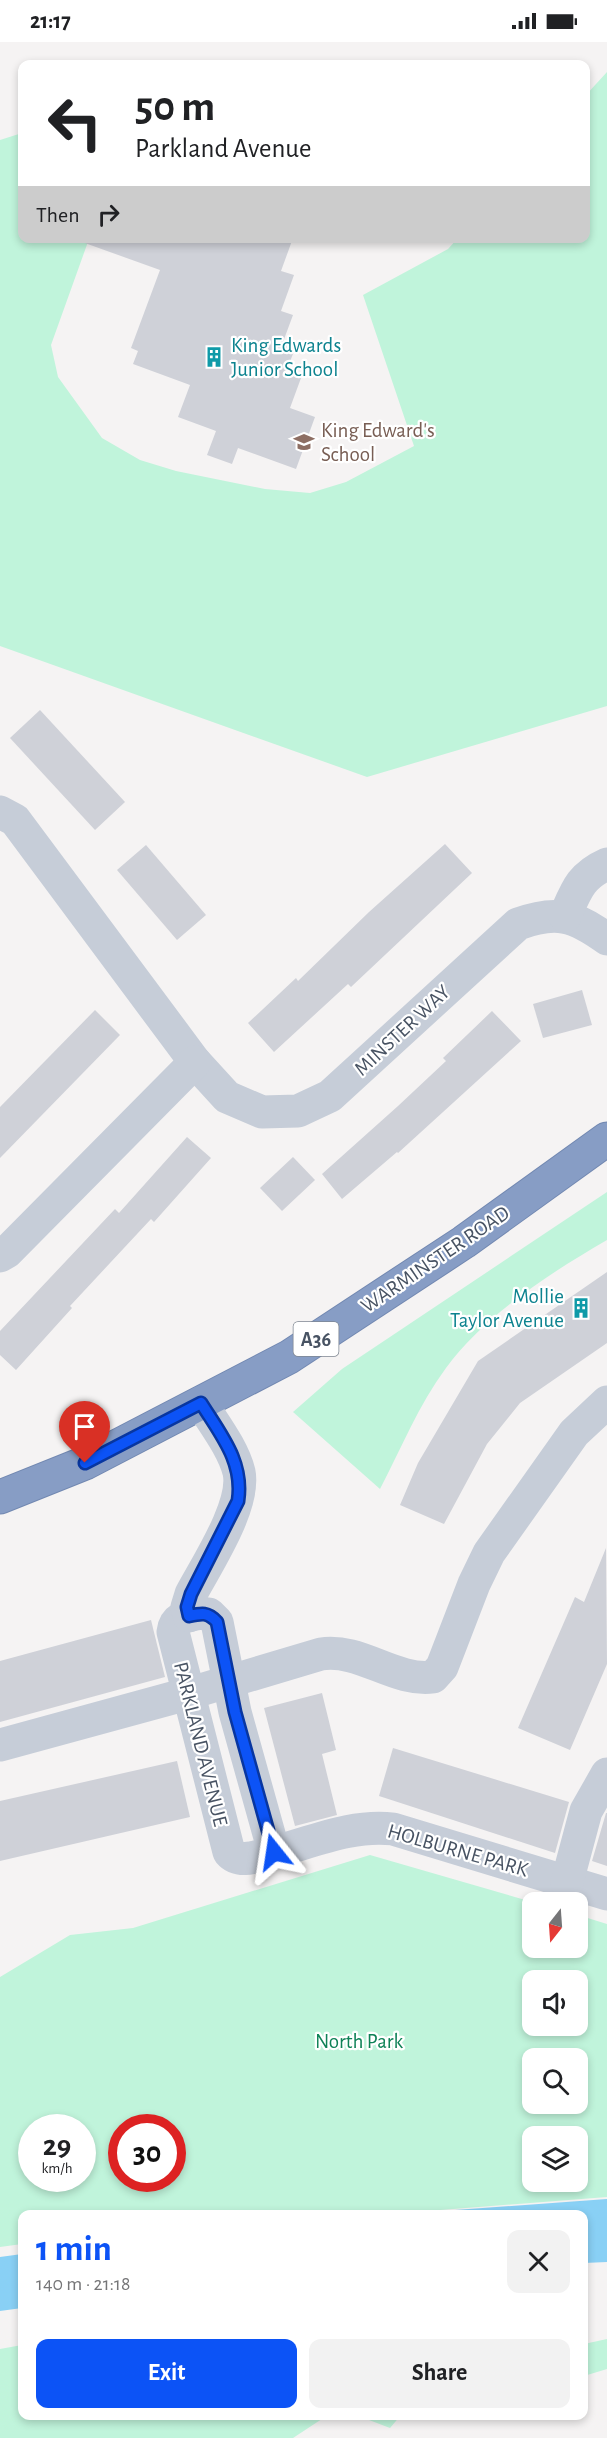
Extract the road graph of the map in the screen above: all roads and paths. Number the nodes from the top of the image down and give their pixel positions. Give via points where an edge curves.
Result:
1 (0, 812) edge
2 (607, 864) edge
3 (565, 916) junction
4 (607, 939) edge
5 (195, 1062) junction
6 (607, 1139) edge
7 (0, 1256) edge
8 (607, 1402) edge
9 (201, 1403) junction
10 (0, 1497) edge
11 (189, 1616) junction
12 (229, 1680) junction
13 (187, 1694) junction
14 (0, 1745) edge
15 (607, 1774) edge
16 (274, 1852) junction
17 (567, 1882) junction
18 (607, 1894) edge

1 - 5 street, MINSTER WAY via 15,820
2 - 3 street via 579,883
3 - 4 street, MINSTER WAY
3 - 5 street, MINSTER WAY via 540,916 518,924 330,1096 298,1111 262,1112 227,1097
5 - 7 street
6 - 9 highway, WARMINSTER ROAD / A36 via 464,1242 299,1350
8 - 12 street via 574,1433 489,1552 442,1667 433,1677 419,1679 336,1652
9 - 10 highway, WARMINSTER ROAD / A36 via 85,1463
9 - 11 street, PARKLAND AVENUE via 225,1441 239,1471 240,1485 231,1518 191,1594
11 - 12 street, PARKLAND AVENUE via 209,1614 217,1622
11 - 13 street, PARKLAND AVENUE via 174,1623 172,1632
12 - 13 street
12 - 16 street, PARKLAND AVENUE
13 - 14 street
13 - 16 street, PARKLAND AVENUE via 229,1852 240,1859
15 - 17 street via 586,1811
16 - 17 street, HOLBURNE PARK via 375,1827 393,1829
17 - 18 street, HOLBURNE PARK

